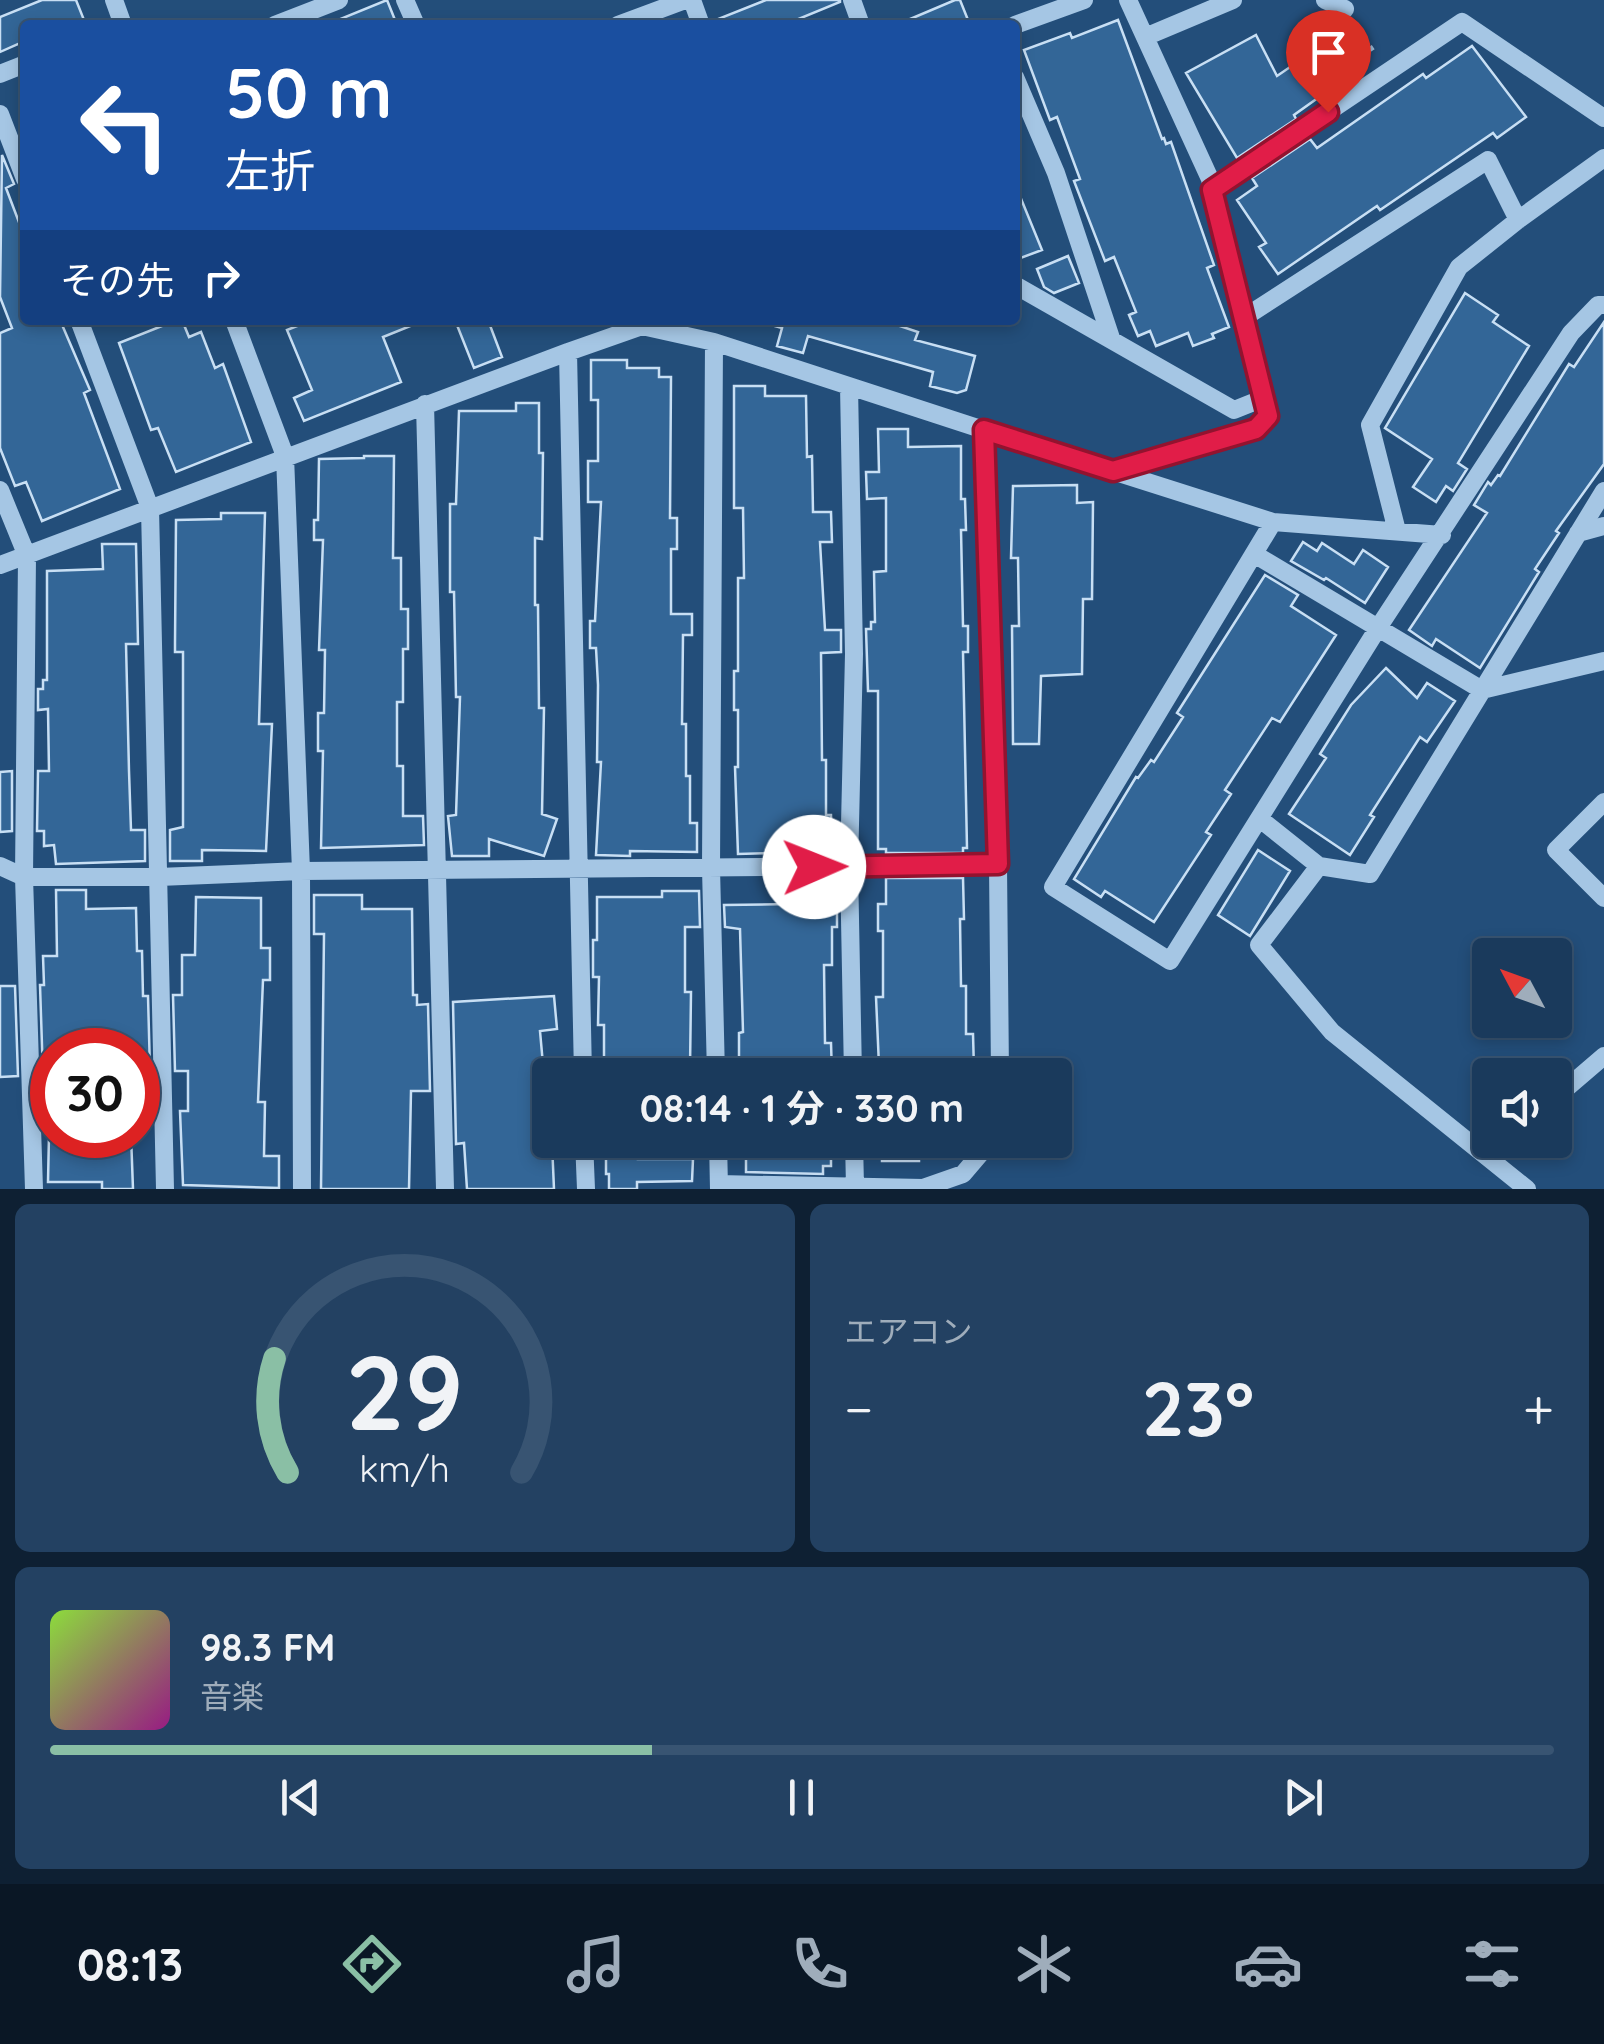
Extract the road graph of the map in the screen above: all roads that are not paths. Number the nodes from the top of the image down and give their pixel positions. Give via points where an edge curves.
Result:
1 (339, 0) edge
2 (688, 0) edge
3 (1084, 0) edge
4 (1128, 0) edge
5 (1233, 0) edge
6 (1325, 0) edge
7 (1345, 8) road end
8 (289, 20) edge
9 (632, 20) edge
10 (1020, 24) edge
11 (1145, 38) junction
12 (1020, 89) edge
13 (0, 114) edge
14 (1604, 118) edge
15 (1604, 158) edge
16 (20, 166) edge
17 (1212, 190) junction
18 (1518, 220) junction
19 (1020, 287) edge
20 (1604, 305) edge
21 (1242, 319) junction
22 (81, 325) edge
23 (236, 325) edge
24 (1111, 338) junction
25 (714, 342) junction
26 (568, 352) junction
27 (850, 386) junction
28 (1264, 398) junction
29 (425, 404) junction
30 (984, 430) junction
31 (285, 456) junction
32 (1113, 471) junction
33 (0, 490) edge
34 (1604, 491) edge
35 (150, 508) junction
36 (1273, 522) junction
37 (1604, 526) edge
38 (1396, 531) junction
39 (1578, 533) junction
40 (1442, 534) junction
41 (1254, 554) junction
42 (27, 556) junction
43 (0, 565) edge
44 (1378, 628) junction
45 (1604, 660) edge
46 (1482, 690) junction
47 (1604, 802) edge
48 (1260, 819) junction
49 (998, 864) junction
50 (0, 866) edge
51 (1320, 866) junction
52 (849, 867) junction
53 (711, 868) junction
54 (437, 869) junction
55 (578, 870) junction
56 (300, 871) junction
57 (24, 877) junction
58 (159, 877) junction
59 (1604, 898) edge
60 (1604, 1056) edge
61 (583, 1058) edge
62 (716, 1058) edge
63 (853, 1058) edge
64 (1000, 1058) edge
65 (1572, 1083) edge
66 (1472, 1143) edge
67 (585, 1158) edge
68 (718, 1158) edge
69 (854, 1158) edge
70 (976, 1158) edge
71 (1490, 1158) edge
72 (855, 1186) edge
73 (719, 1187) edge
74 (34, 1189) edge
75 (165, 1189) edge
76 (302, 1189) edge
77 (444, 1189) edge
78 (586, 1189) edge
79 (1527, 1189) edge

1 - 8 street
2 - 9 street
3 - 10 street
4 - 11 street
5 - 11 street
6 - 7 street
11 - 17 street
12 - 24 street
13 - 16 street
14 - 17 street via 1462,22
15 - 18 street
17 - 21 street
18 - 21 street via 1488,160
18 - 38 street via 1459,266 1370,425
19 - 24 street
20 - 40 street via 1571,333
21 - 28 street
22 - 35 street
23 - 31 street
24 - 28 street via 1234,410
25 - 26 street via 642,326
25 - 27 street
25 - 53 street
26 - 29 street
26 - 55 street
27 - 30 street
27 - 52 street
28 - 32 street via 1268,416 1256,429
29 - 31 street
29 - 54 street
30 - 32 street
30 - 49 street
31 - 35 street
31 - 56 street
32 - 36 street
33 - 42 street
34 - 39 street
35 - 42 street
35 - 58 street
36 - 38 street
36 - 41 street
37 - 39 street
38 - 40 street
39 - 46 street
40 - 44 street
41 - 44 street
41 - 48 street via 1054,887 1170,961
42 - 43 street
42 - 57 street
44 - 46 street
44 - 48 street
45 - 46 street
46 - 51 street via 1370,874
47 - 59 street via 1556,850
48 - 51 street
49 - 52 street
49 - 64 street
50 - 57 street
51 - 66 street via 1259,945 1332,1032
52 - 53 street
52 - 63 street
53 - 55 street
53 - 62 street
54 - 55 street
54 - 56 street
54 - 77 street
55 - 61 street
56 - 58 street
56 - 76 street
57 - 58 street
57 - 74 street
58 - 75 street
60 - 65 street
67 - 78 street
68 - 73 street
69 - 72 street
70 - 72 street via 962,1174 922,1188
71 - 79 street
72 - 73 street

